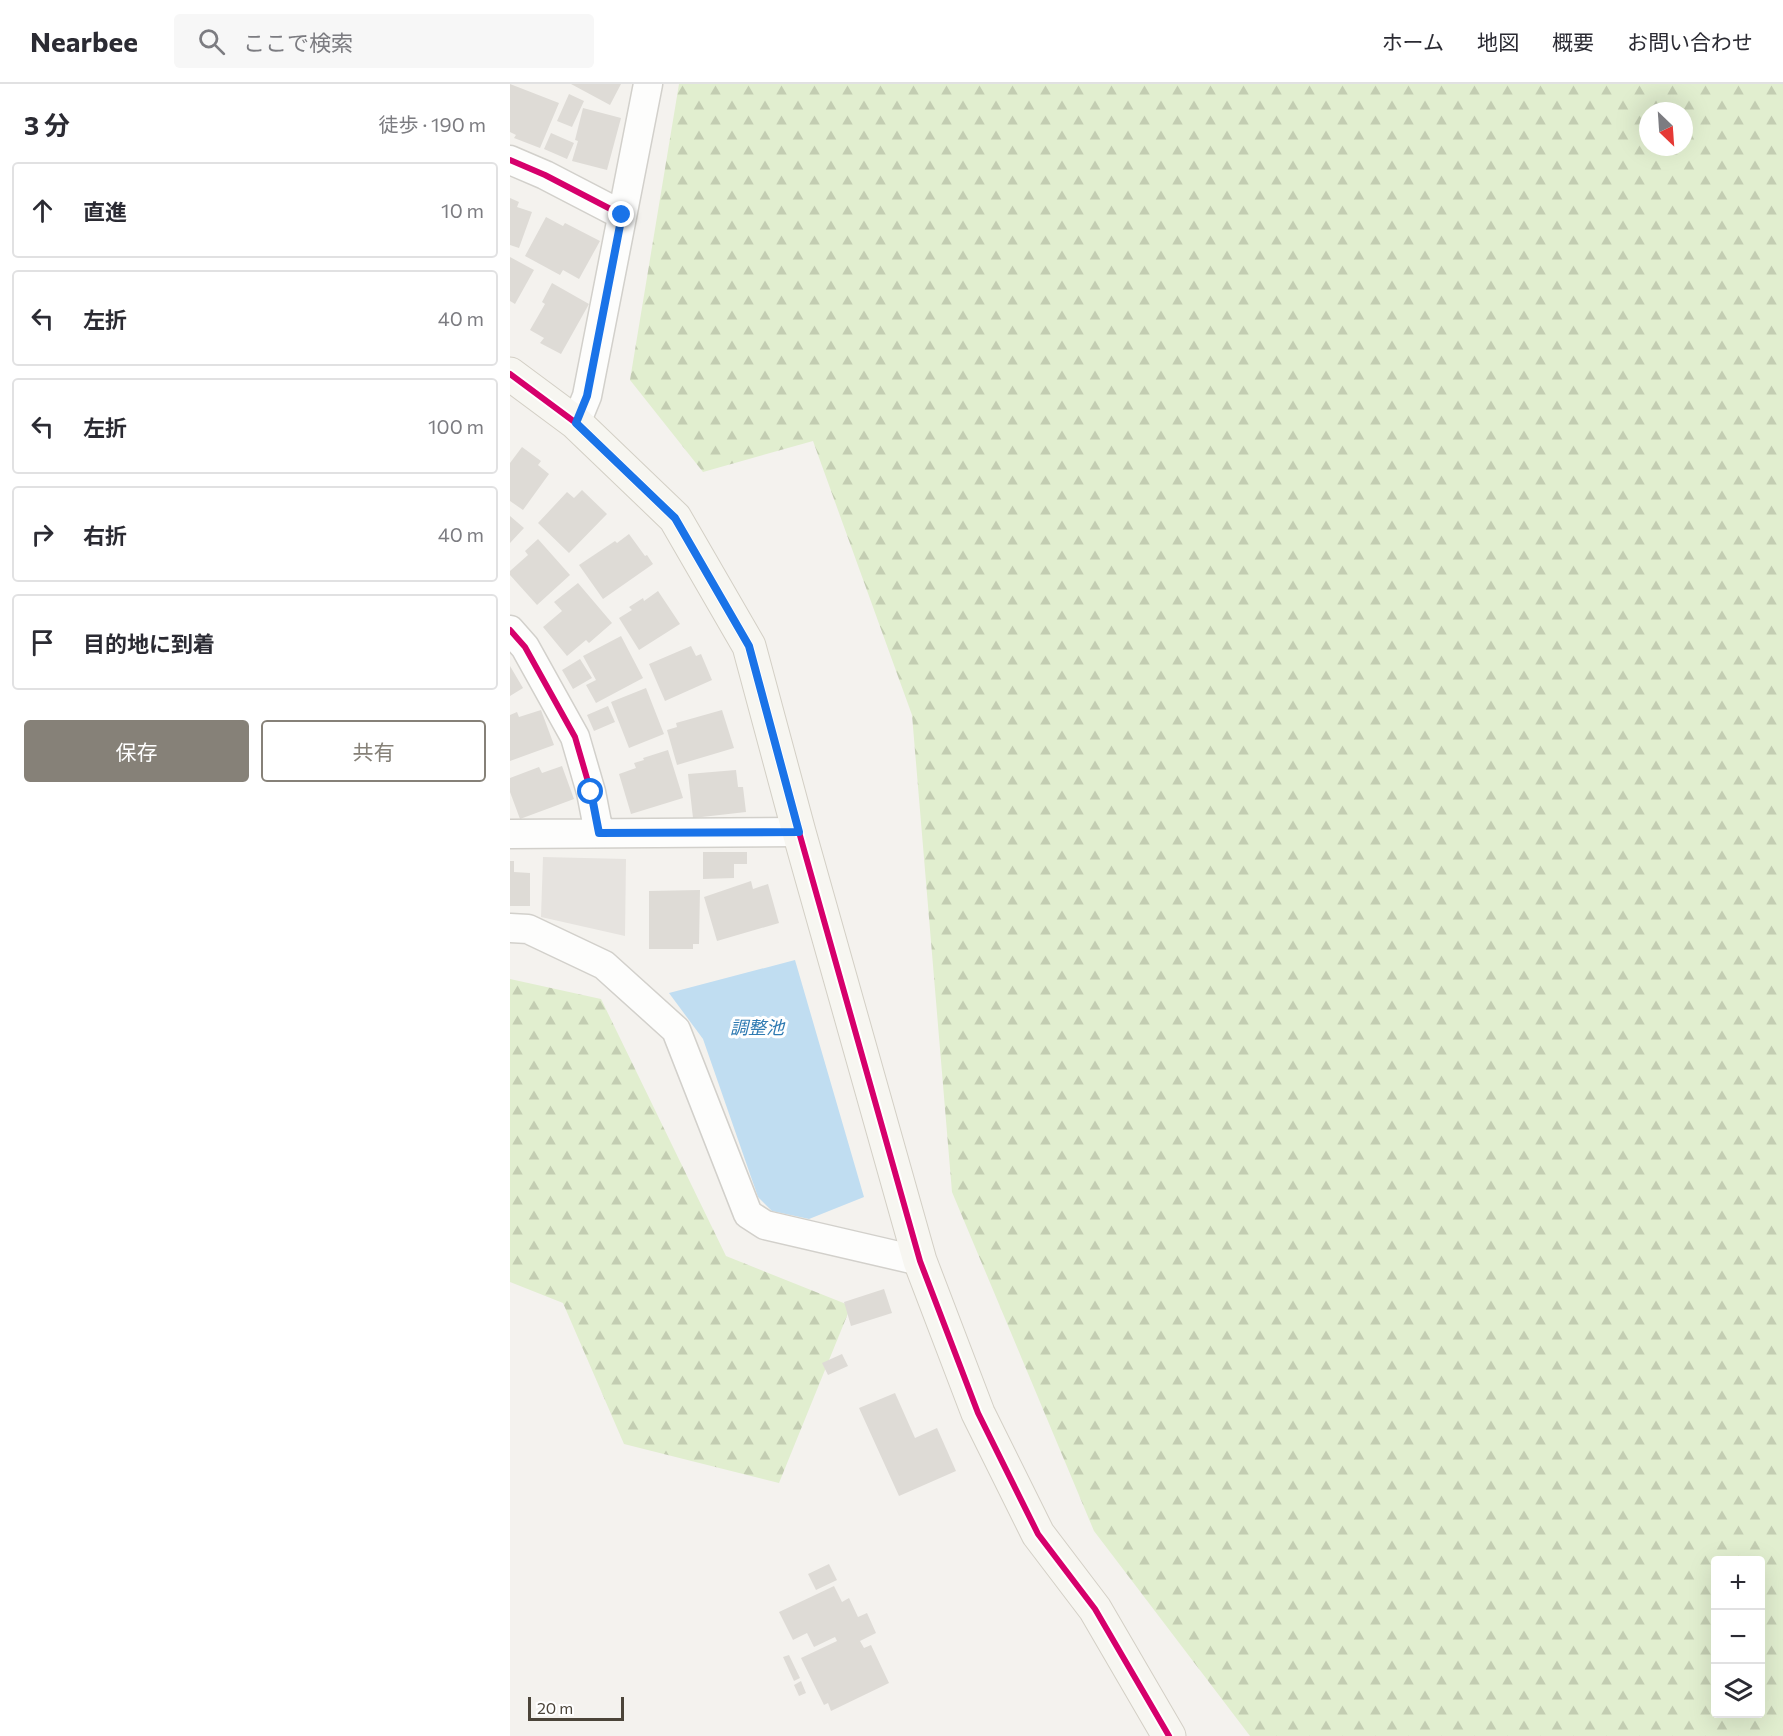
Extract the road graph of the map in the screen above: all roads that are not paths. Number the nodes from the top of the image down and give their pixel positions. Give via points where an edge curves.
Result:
1 (648, 84) edge
2 (510, 160) edge
3 (622, 215) junction
4 (510, 374) edge
5 (576, 423) junction
6 (510, 630) edge
7 (799, 832) junction
8 (599, 833) junction
9 (510, 834) edge
10 (510, 928) edge
11 (920, 1261) junction
12 (1169, 1736) edge

1 - 3 street
2 - 3 street
3 - 5 street via 587,396
4 - 5 street
5 - 7 street via 675,518 749,646
6 - 8 street via 525,646 575,737
7 - 8 street
7 - 11 street
8 - 9 street
10 - 11 street via 528,930 604,965 676,1030 748,1214 765,1225
11 - 12 street via 978,1413 1038,1534 1095,1609

